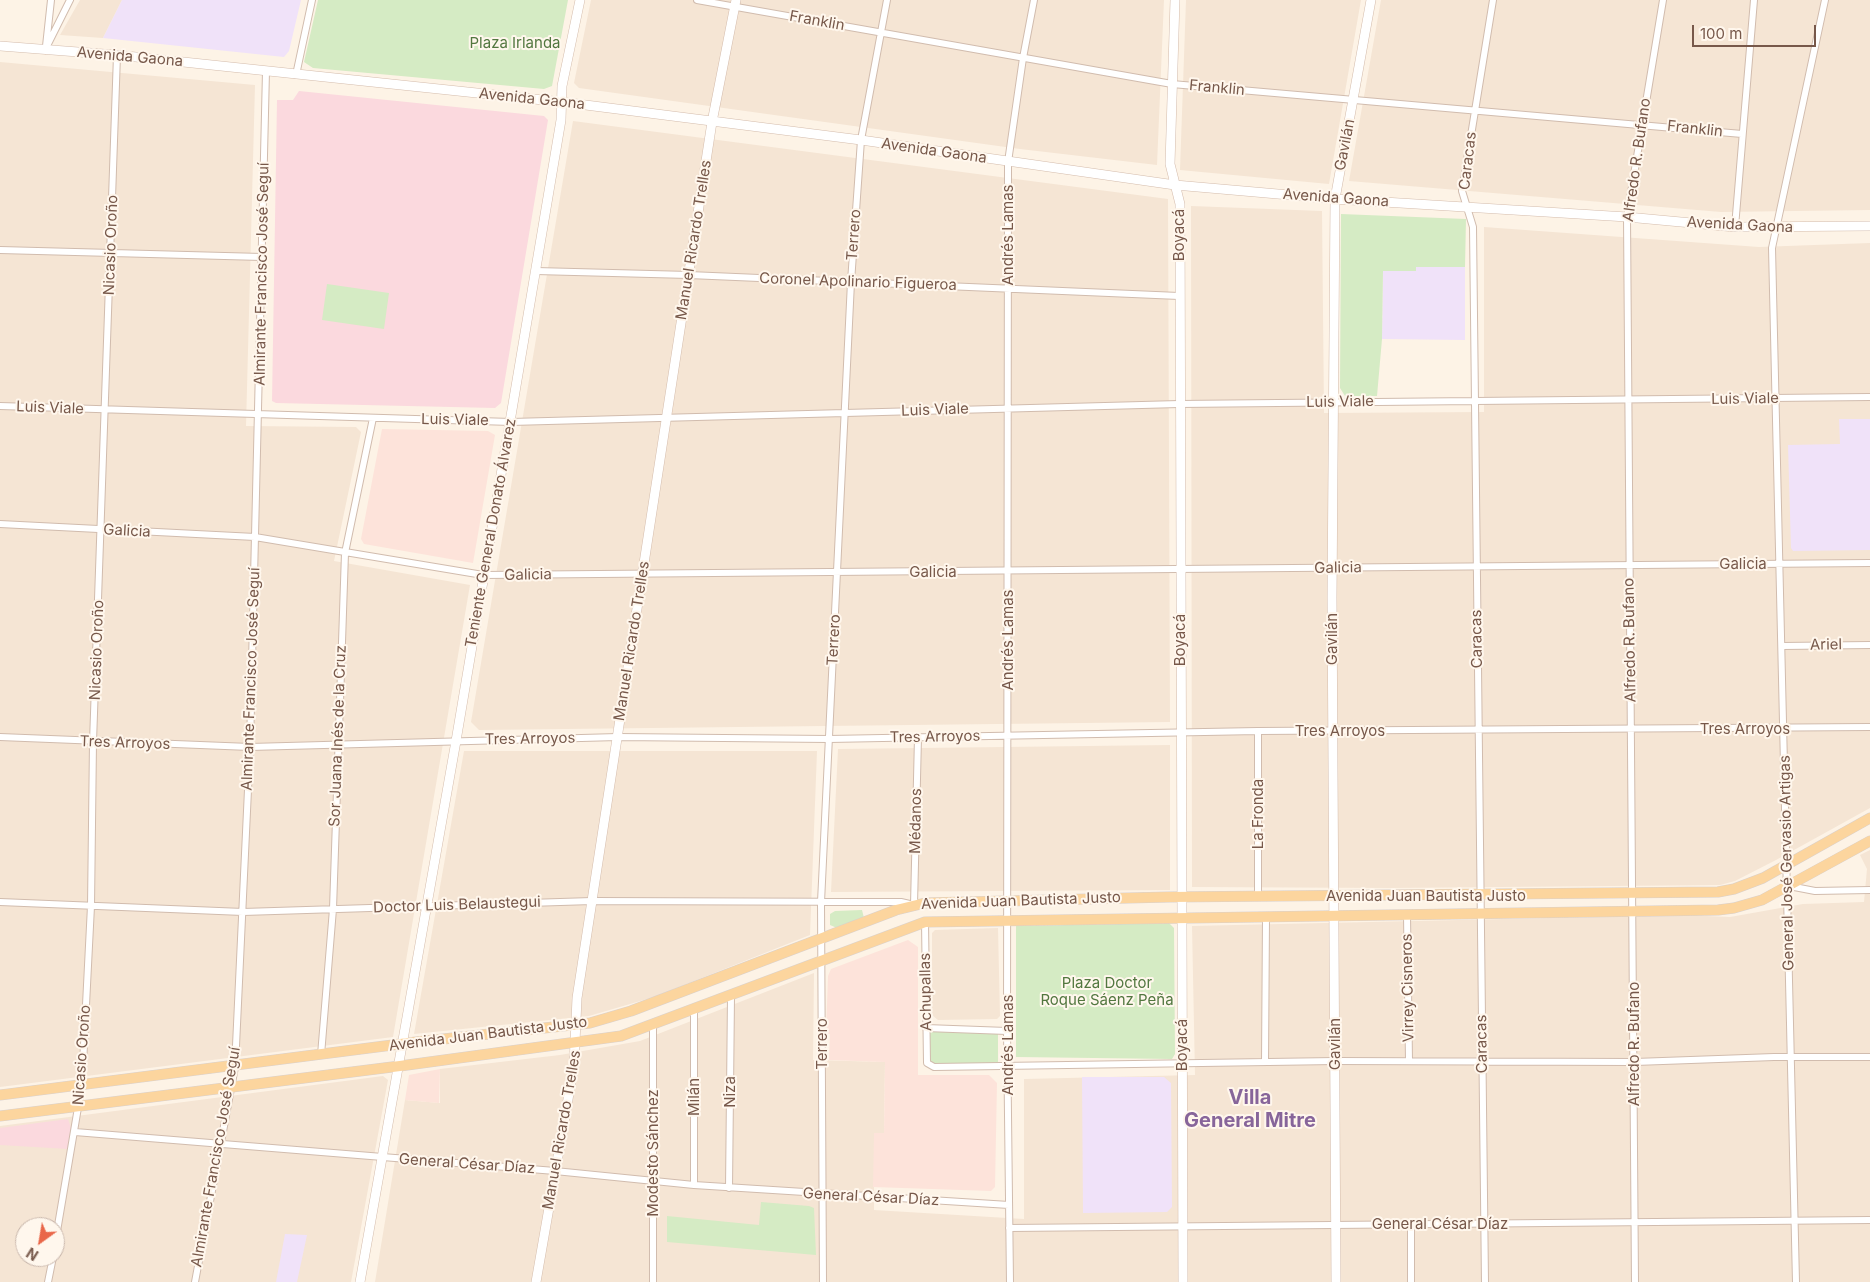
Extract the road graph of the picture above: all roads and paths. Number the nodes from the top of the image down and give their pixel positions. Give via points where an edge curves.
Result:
1 (50, 0) edge
2 (70, 0) edge
3 (312, 0) edge
4 (580, 0) edge
5 (697, 0) edge
6 (887, 0) edge
7 (1034, 0) edge
8 (1175, 0) edge
9 (1372, 0) edge
10 (1493, 0) edge
11 (1663, 0) edge
12 (1754, 0) edge
13 (1825, 0) edge
14 (736, 3) edge
15 (881, 32) junction
16 (0, 46) edge
17 (45, 50) junction
18 (117, 55) junction
19 (1023, 58) junction
20 (266, 71) junction
21 (296, 75) junction
22 (1172, 84) junction
23 (1354, 101) junction
24 (562, 102) junction
25 (1474, 112) junction
26 (712, 122) junction
27 (1641, 124) junction
28 (1742, 134) junction
29 (861, 140) junction
30 (1008, 162) junction
31 (1175, 185) junction
32 (1335, 199) junction
33 (1466, 207) junction
34 (1627, 217) junction
35 (1870, 226) edge
36 (1735, 227) junction
37 (1775, 228) junction
38 (0, 250) edge
39 (110, 252) junction
40 (262, 257) junction
41 (536, 271) junction
42 (689, 275) junction
43 (851, 282) junction
44 (1008, 288) junction
45 (1180, 296) junction
46 (1775, 398) junction
47 (1870, 398) edge
48 (1628, 400) junction
49 (1474, 401) junction
50 (1334, 402) junction
51 (1179, 404) junction
52 (0, 406) edge
53 (1006, 408) junction
54 (106, 410) junction
55 (845, 413) junction
56 (259, 414) junction
57 (373, 418) junction
58 (667, 418) junction
59 (510, 422) junction
60 (0, 524) edge
61 (101, 529) junction
62 (255, 537) junction
63 (345, 553) junction
64 (1870, 562) edge
65 (1629, 564) junction
66 (1780, 564) junction
67 (1477, 566) junction
68 (1333, 568) junction
69 (1180, 570) junction
70 (1008, 572) junction
71 (643, 573) junction
72 (838, 573) junction
73 (483, 575) junction
74 (1870, 644) edge
75 (1782, 646) junction
76 (1784, 728) junction
77 (1870, 728) edge
78 (1631, 729) junction
79 (1333, 730) junction
80 (1258, 731) junction
81 (1478, 731) junction
82 (1180, 733) junction
83 (1009, 736) junction
84 (618, 737) junction
85 (918, 737) junction
86 (0, 738) edge
87 (829, 739) junction
88 (456, 741) junction
89 (93, 742) junction
90 (337, 744) junction
91 (250, 747) junction
92 (1870, 818) edge
93 (1870, 841) edge
94 (1787, 864) junction
95 (1788, 886) junction
96 (1870, 890) edge
97 (1633, 894) junction
98 (1480, 896) junction
99 (1181, 897) junction
100 (1258, 897) junction
101 (1334, 897) junction
102 (592, 901) junction
103 (1008, 901) junction
104 (0, 902) edge
105 (822, 902) junction
106 (914, 904) junction
107 (427, 905) junction
108 (91, 906) junction
109 (333, 909) junction
110 (1633, 911) junction
111 (243, 912) junction
112 (1480, 912) junction
113 (1407, 915) junction
114 (1334, 916) junction
115 (1266, 917) junction
116 (1181, 918) junction
117 (1009, 920) junction
118 (925, 922) junction
119 (822, 939) junction
120 (823, 960) junction
121 (731, 996) junction
122 (694, 1010) junction
123 (576, 1025) junction
124 (653, 1025) junction
125 (926, 1028) junction
126 (1007, 1031) junction
127 (576, 1043) junction
128 (403, 1044) junction
129 (321, 1055) junction
130 (1792, 1056) junction
131 (1870, 1056) edge
132 (1482, 1060) junction
133 (1335, 1061) junction
134 (1409, 1061) junction
135 (1265, 1062) junction
136 (1635, 1062) junction
137 (1182, 1064) junction
138 (400, 1066) junction
139 (235, 1067) junction
140 (1008, 1068) junction
141 (82, 1084) junction
142 (231, 1086) junction
143 (0, 1094) edge
144 (80, 1105) junction
145 (0, 1116) edge
146 (75, 1132) junction
147 (222, 1143) junction
148 (384, 1158) junction
149 (555, 1171) junction
150 (654, 1181) junction
151 (694, 1185) junction
152 (729, 1188) junction
153 (822, 1195) junction
154 (1009, 1205) junction
155 (60, 1217) edge
156 (1870, 1220) edge
157 (1634, 1221) junction
158 (1795, 1221) junction
159 (1335, 1224) junction
160 (1411, 1224) junction
161 (1484, 1224) junction
162 (1182, 1226) junction
163 (1009, 1228) junction
164 (50, 1267) edge
165 (48, 1282) edge
166 (195, 1282) edge
167 (360, 1282) edge
168 (536, 1282) edge
169 (653, 1282) edge
170 (823, 1282) edge
171 (1010, 1282) edge
172 (1183, 1282) edge
173 (1336, 1282) edge
174 (1411, 1282) edge
175 (1485, 1282) edge
176 (1635, 1282) edge
177 (1796, 1282) edge

1 - 17 street
2 - 17 street
3 - 21 street
4 - 24 street, Teniente General Donato Álvarez via 562,86
5 - 14 street, Franklin
6 - 15 street, Terrero
7 - 19 street, Andrés Lamas
8 - 22 street, Boyacá
9 - 23 street, Gavilán
10 - 25 street, Caracas
11 - 27 street, Alfredo R. Bufano
12 - 28 street
13 - 37 street, General José Gervasio Artigas
14 - 15 street, Franklin
14 - 26 street, Manuel Ricardo Trelles
15 - 19 street, Franklin
15 - 29 street, Terrero
16 - 17 street, Avenida Gaona
17 - 18 street, Avenida Gaona
18 - 20 street, Avenida Gaona
18 - 39 street, Nicasio Oroño
19 - 22 street, Franklin
19 - 30 street, Andrés Lamas
20 - 21 street, Avenida Gaona
20 - 40 street, Almirante Francisco José Seguí
21 - 24 street, Avenida Gaona
22 - 23 street, Franklin
22 - 31 street, Boyacá via 1170,164
23 - 25 street, Franklin
23 - 32 street, Gavilán
24 - 26 street, Avenida Gaona
24 - 41 street, Teniente General Donato Álvarez
25 - 27 street, Franklin
25 - 33 street, Caracas via 1462,191
26 - 29 street, Avenida Gaona
26 - 42 street, Manuel Ricardo Trelles
27 - 28 street, Franklin
27 - 34 street, Alfredo R. Bufano
28 - 36 street
29 - 30 street, Avenida Gaona
29 - 43 street, Terrero
30 - 31 street, Avenida Gaona
30 - 44 street, Andrés Lamas
31 - 32 street, Avenida Gaona
31 - 45 street, Boyacá via 1180,204
32 - 33 street, Avenida Gaona
32 - 50 street, Gavilán
33 - 34 street, Avenida Gaona
33 - 49 street, Caracas via 1473,227
34 - 36 street, Avenida Gaona
34 - 48 street, Alfredo R. Bufano
35 - 37 street, Avenida Gaona
36 - 37 street, Avenida Gaona
37 - 46 street, General José Gervasio Artigas via 1772,248
38 - 39 street
39 - 40 street
39 - 54 street, Nicasio Oroño
40 - 56 street, Almirante Francisco José Seguí
41 - 42 street, Coronel Apolinario Figueroa
41 - 59 street, Teniente General Donato Álvarez
42 - 43 street, Coronel Apolinario Figueroa
42 - 58 street, Manuel Ricardo Trelles
43 - 44 street, Coronel Apolinario Figueroa
43 - 55 street, Terrero
44 - 45 street, Coronel Apolinario Figueroa
44 - 53 street, Andrés Lamas
45 - 51 street, Boyacá
46 - 47 street, Luis Viale
46 - 48 street, Luis Viale
46 - 66 street, General José Gervasio Artigas
48 - 49 street, Luis Viale
48 - 65 street, Alfredo R. Bufano
49 - 50 street, Luis Viale
49 - 67 street, Caracas
50 - 51 street, Luis Viale
50 - 68 street, Gavilán
51 - 53 street, Luis Viale
51 - 69 street, Boyacá
52 - 54 street, Luis Viale
53 - 55 street, Luis Viale
53 - 70 street, Andrés Lamas
54 - 56 street, Luis Viale
54 - 61 street, Nicasio Oroño
55 - 58 street, Luis Viale
55 - 72 street, Terrero
56 - 57 street, Luis Viale
56 - 62 street, Almirante Francisco José Seguí
57 - 59 street, Luis Viale
57 - 63 street, Sor Juana Inés de la Cruz
58 - 59 street, Luis Viale
58 - 71 street, Manuel Ricardo Trelles
59 - 73 street, Teniente General Donato Álvarez
60 - 61 street, Galicia
61 - 62 street, Galicia
61 - 89 street, Nicasio Oroño
62 - 63 street, Galicia
62 - 91 street, Almirante Francisco José Seguí
63 - 73 street, Galicia
63 - 90 street, Sor Juana Inés de la Cruz
64 - 66 street, Galicia
65 - 66 street, Galicia
65 - 67 street, Galicia
65 - 78 street, Alfredo R. Bufano
66 - 75 street, General José Gervasio Artigas
67 - 68 street, Galicia
67 - 81 street, Caracas
68 - 69 street, Galicia
68 - 79 street, Gavilán
69 - 70 street, Galicia
69 - 82 street, Boyacá
70 - 72 street, Galicia
70 - 83 street, Andrés Lamas
71 - 72 street, Galicia
71 - 73 street, Galicia
71 - 84 street, Manuel Ricardo Trelles
72 - 87 street, Terrero
73 - 88 street, Teniente General Donato Álvarez
74 - 75 street, Ariel
75 - 76 street, General José Gervasio Artigas
76 - 77 street, Tres Arroyos
76 - 78 street, Tres Arroyos
76 - 94 street, General José Gervasio Artigas
78 - 81 street, Tres Arroyos
78 - 97 street, Alfredo R. Bufano
79 - 80 street, Tres Arroyos
79 - 81 street, Tres Arroyos
79 - 101 street, Gavilán
80 - 82 street, Tres Arroyos
80 - 100 street, La Fronda
81 - 98 street, Caracas
82 - 83 street, Tres Arroyos
82 - 99 street, Boyacá
83 - 85 street, Tres Arroyos
83 - 103 street, Andrés Lamas
84 - 87 street, Tres Arroyos
84 - 88 street, Tres Arroyos
84 - 102 street, Manuel Ricardo Trelles
85 - 87 street, Tres Arroyos
85 - 106 street, Médanos
86 - 89 street, Tres Arroyos
87 - 105 street, Terrero
88 - 90 street, Tres Arroyos
88 - 107 street, Teniente General Donato Álvarez
89 - 91 street, Tres Arroyos
89 - 108 street, Nicasio Oroño
90 - 91 street, Tres Arroyos
90 - 109 street, Sor Juana Inés de la Cruz
91 - 111 street, Almirante Francisco José Seguí
92 - 94 main road, Avenida Juan Bautista Justo
93 - 95 main road, Avenida Juan Bautista Justo
94 - 95 street, General José Gervasio Artigas
94 - 97 main road, Avenida Juan Bautista Justo via 1734,889
95 - 96 street via 1815,890
95 - 110 main road, Avenida Juan Bautista Justo via 1762,900 1734,908
95 - 130 street, General José Gervasio Artigas
97 - 98 main road, Avenida Juan Bautista Justo
97 - 110 street, Alfredo R. Bufano
98 - 101 main road, Avenida Juan Bautista Justo
98 - 112 street, Caracas
99 - 100 main road, Avenida Juan Bautista Justo
99 - 103 main road, Avenida Juan Bautista Justo
99 - 116 street, Boyacá
100 - 101 main road, Avenida Juan Bautista Justo
101 - 114 street, Gavilán
102 - 105 street, Doctor Luis Belaustegui
102 - 107 street, Doctor Luis Belaustegui
102 - 123 street, Manuel Ricardo Trelles
103 - 106 main road, Avenida Juan Bautista Justo
103 - 117 street, Andrés Lamas
104 - 108 street, Doctor Luis Belaustegui
105 - 106 street, Doctor Luis Belaustegui
105 - 119 street, Terrero
106 - 119 main road, Avenida Juan Bautista Justo
107 - 109 street, Doctor Luis Belaustegui
107 - 128 street, Teniente General Donato Álvarez
108 - 111 street, Doctor Luis Belaustegui
108 - 141 street, Nicasio Oroño
109 - 111 street, Doctor Luis Belaustegui
109 - 129 street, Sor Juana Inés de la Cruz
110 - 112 main road, Avenida Juan Bautista Justo
110 - 136 street, Alfredo R. Bufano
111 - 139 street, Almirante Francisco José Seguí
112 - 113 main road, Avenida Juan Bautista Justo
112 - 132 street, Caracas
113 - 114 main road, Avenida Juan Bautista Justo
113 - 134 street, Virrey Cisneros
114 - 115 main road, Avenida Juan Bautista Justo
114 - 133 street, Gavilán
115 - 116 main road, Avenida Juan Bautista Justo
115 - 135 street
116 - 117 main road, Avenida Juan Bautista Justo
116 - 137 street, Boyacá
117 - 118 main road, Avenida Juan Bautista Justo
117 - 126 street, Andrés Lamas
118 - 120 main road, Avenida Juan Bautista Justo
118 - 125 street, Achupallas
119 - 120 street, Terrero
119 - 123 main road, Avenida Juan Bautista Justo via 631,1011
120 - 121 main road, Avenida Juan Bautista Justo
120 - 153 street, Terrero
121 - 122 main road, Avenida Juan Bautista Justo
121 - 152 street, Niza
122 - 124 main road, Avenida Juan Bautista Justo
122 - 151 street, Milán
123 - 127 street, Manuel Ricardo Trelles
123 - 128 main road, Avenida Juan Bautista Justo
124 - 127 main road, Avenida Juan Bautista Justo via 621,1036
124 - 150 street, Modesto Sánchez
125 - 126 street
125 - 140 street, Achupallas via 927,1063 934,1068
126 - 140 street, Andrés Lamas
127 - 138 main road, Avenida Juan Bautista Justo
127 - 149 street, Manuel Ricardo Trelles
128 - 129 main road, Avenida Juan Bautista Justo
128 - 138 street, Teniente General Donato Álvarez
129 - 139 main road, Avenida Juan Bautista Justo
130 - 131 street
130 - 136 street
130 - 158 street, General José Gervasio Artigas
132 - 134 street
132 - 136 street
132 - 161 street, Caracas
133 - 134 street
133 - 135 street
133 - 159 street, Gavilán
135 - 137 street
136 - 157 street, Alfredo R. Bufano
137 - 140 street
137 - 162 street, Boyacá
138 - 142 main road, Avenida Juan Bautista Justo
138 - 148 street, Teniente General Donato Álvarez
139 - 141 main road, Avenida Juan Bautista Justo
139 - 142 street, Almirante Francisco José Seguí
140 - 154 street, Andrés Lamas
141 - 143 main road, Avenida Juan Bautista Justo
141 - 144 street, Nicasio Oroño
142 - 144 main road, Avenida Juan Bautista Justo
142 - 147 street, Almirante Francisco José Seguí
144 - 145 main road, Avenida Juan Bautista Justo
144 - 146 street, Nicasio Oroño
146 - 147 street, General César Díaz
146 - 155 street, Nicasio Oroño
147 - 148 street, General César Díaz
147 - 166 street, Almirante Francisco José Seguí
148 - 149 street, General César Díaz
148 - 167 street, Teniente General Donato Álvarez
149 - 150 street, General César Díaz
149 - 168 street, Manuel Ricardo Trelles
150 - 151 street, General César Díaz
150 - 169 street, Modesto Sánchez
151 - 152 street, General César Díaz
152 - 153 street, General César Díaz
153 - 154 street, General César Díaz
153 - 170 street, Terrero
154 - 163 street, Andrés Lamas
156 - 158 street, General César Díaz
157 - 158 street, General César Díaz
157 - 161 street, General César Díaz
157 - 176 street, Alfredo R. Bufano
158 - 177 street, General José Gervasio Artigas
159 - 160 street, General César Díaz
159 - 162 street, General César Díaz
159 - 173 street, Gavilán
160 - 161 street, General César Díaz
160 - 174 street
161 - 175 street, Caracas
162 - 163 street, General César Díaz
162 - 172 street, Boyacá
163 - 171 street, Andrés Lamas
164 - 165 street

